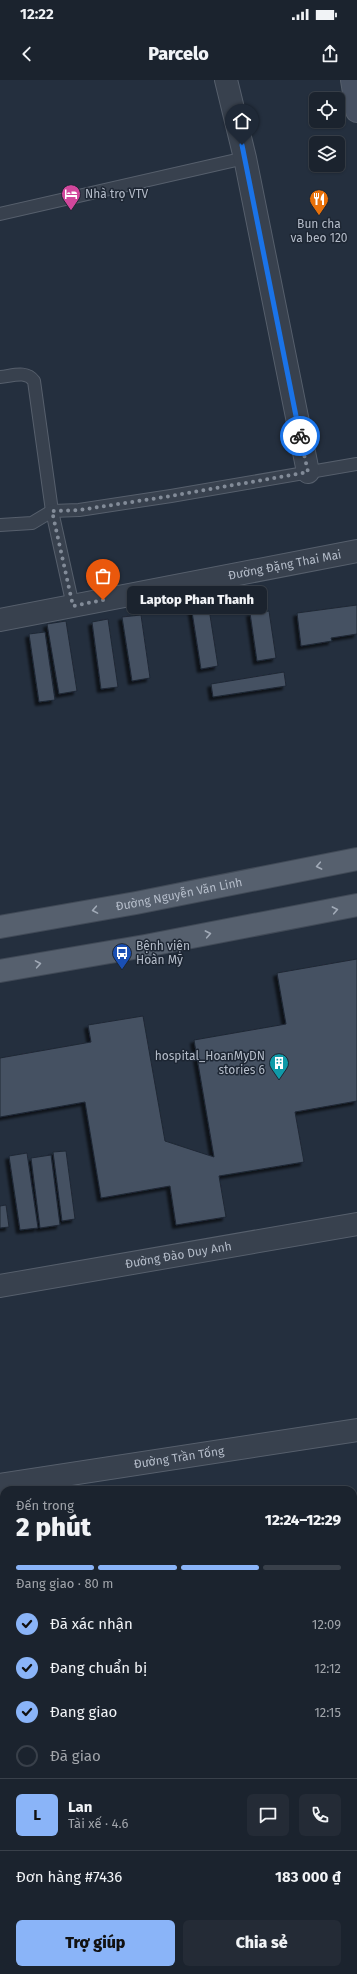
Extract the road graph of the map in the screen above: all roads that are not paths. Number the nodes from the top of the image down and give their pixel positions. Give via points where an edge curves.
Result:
1 (226, 80) edge
2 (352, 80) edge
3 (357, 111) edge
4 (245, 158) junction
5 (0, 214) edge
6 (0, 377) edge
7 (357, 464) edge
8 (308, 472) junction
9 (52, 511) junction
10 (0, 525) edge
11 (357, 551) edge
12 (73, 606) junction
13 (0, 620) edge
14 (357, 859) edge
15 (357, 905) edge
16 (0, 927) edge
17 (0, 971) edge
18 (357, 1224) edge
19 (0, 1286) edge
20 (357, 1430) edge
21 (0, 1485) edge

1 - 4 street
2 - 3 main road
4 - 5 lane
4 - 8 street
6 - 9 lane via 25,374 34,381
7 - 8 lane
8 - 9 lane via 171,496 79,510
9 - 10 lane via 32,523
9 - 12 lane
11 - 12 street, Đường Đặng Thai Mai
12 - 13 street, Đường Đặng Thai Mai
14 -> 16 main road, Đường Nguyễn Văn Linh
17 -> 15 main road
18 - 19 street, Đường Đào Duy Anh
20 - 21 street, Đường Trần Tống

